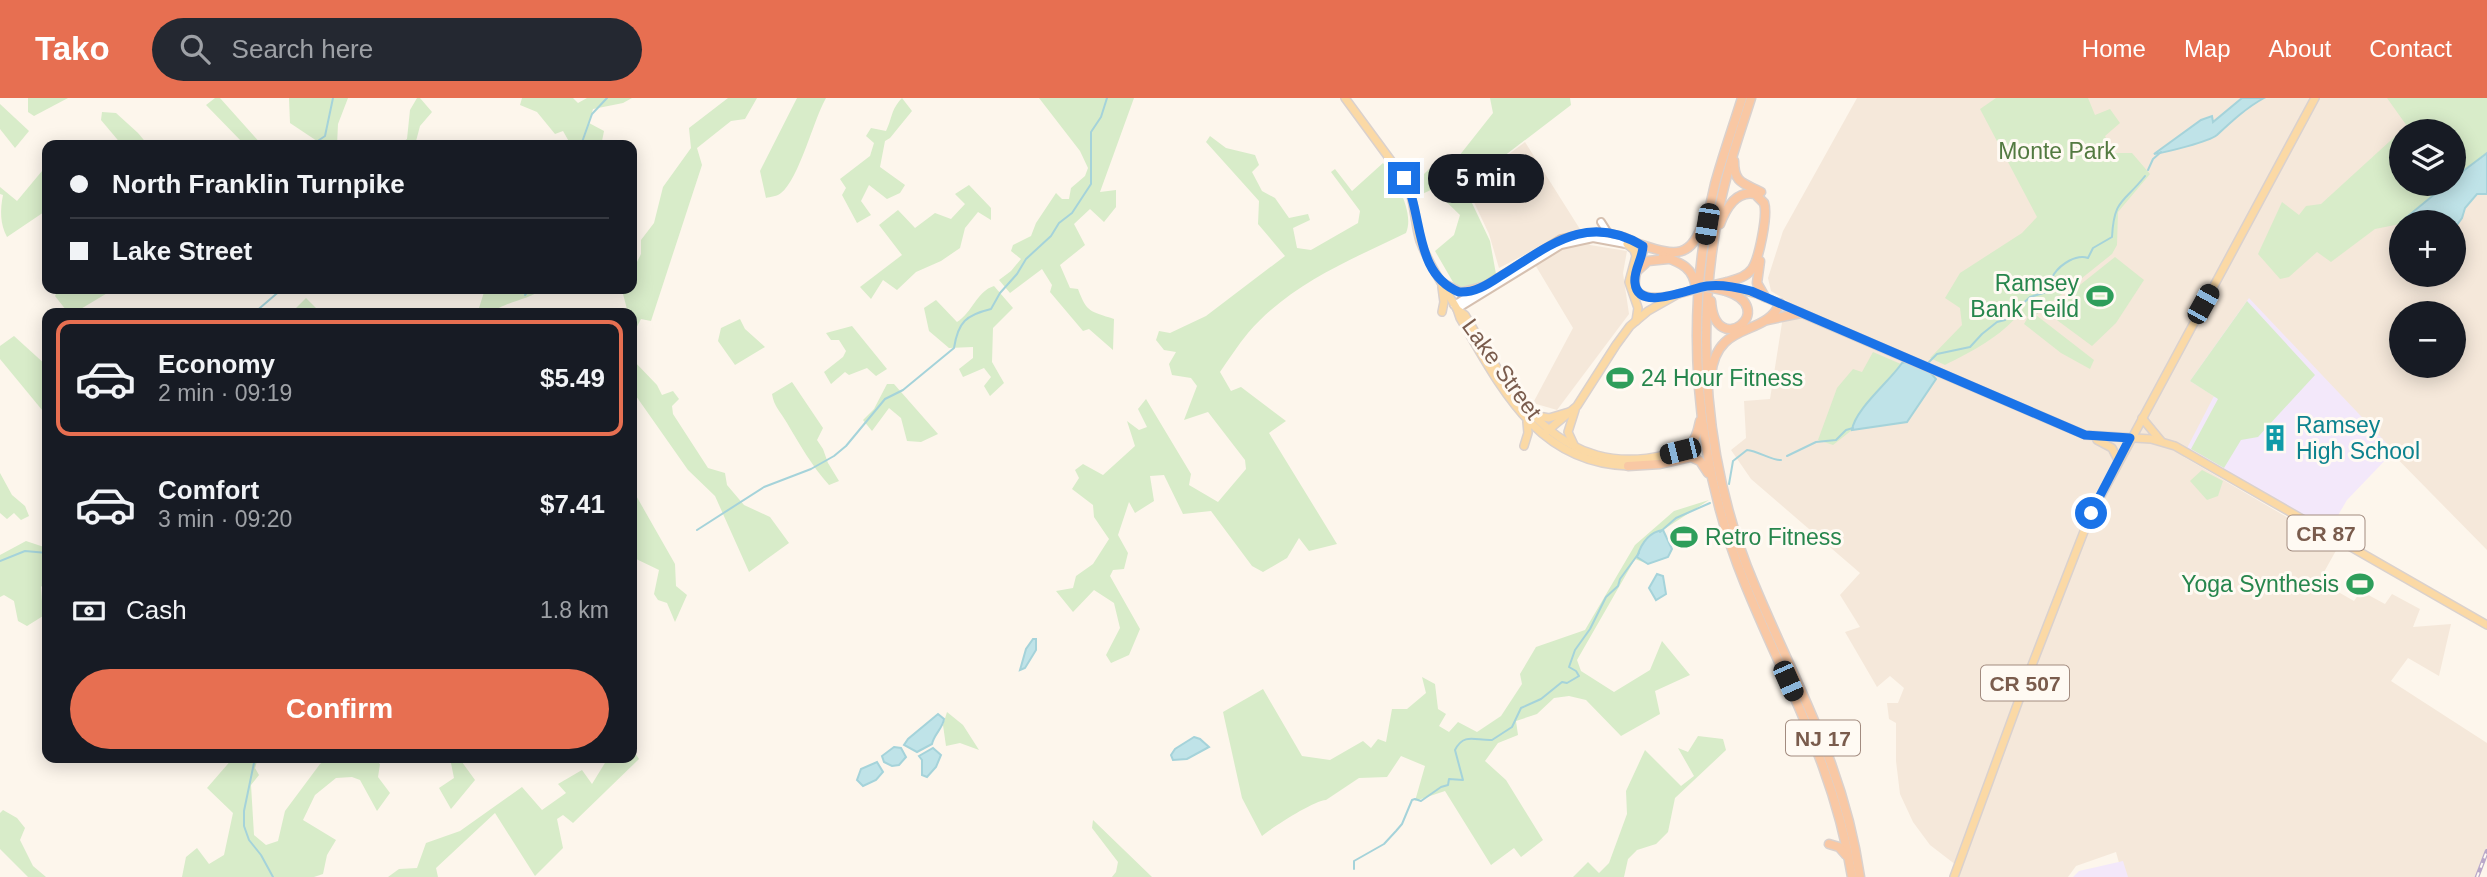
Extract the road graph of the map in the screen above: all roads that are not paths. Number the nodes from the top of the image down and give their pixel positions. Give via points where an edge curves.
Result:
1 (1345, 98) edge
2 (1742, 98) edge
3 (1751, 98) edge
4 (2315, 98) edge
5 (1734, 152) junction
6 (1715, 184) junction
7 (1601, 222) dead end
8 (1608, 233) junction
9 (1594, 235) junction
10 (1713, 243) junction
11 (1627, 244) junction
12 (1643, 247) junction
13 (1674, 260) junction
14 (1710, 270) junction
15 (1637, 271) junction
16 (1442, 283) junction
17 (1484, 286) junction
18 (1705, 286) joint
19 (1727, 286) junction
20 (1678, 294) junction
21 (1765, 297) junction
22 (1780, 303) junction
23 (1456, 307) junction
24 (1698, 308) junction
25 (1442, 312) dead end
26 (1801, 313) junction
27 (1635, 321) junction
28 (1761, 321) junction
29 (1708, 395) junction
30 (1575, 408) junction
31 (1701, 411) junction
32 (1528, 412) junction
33 (2143, 418) junction
34 (1527, 421) junction
35 (1545, 432) junction
36 (2090, 437) junction
37 (2130, 438) junction
38 (2162, 441) junction
39 (1574, 445) junction
40 (1524, 446) dead end
41 (1665, 455) joint
42 (2118, 460) junction
43 (1628, 466) joint
44 (1716, 493) junction
45 (2487, 625) edge
46 (1840, 821) junction
47 (1849, 863) junction
48 (1852, 877) edge
49 (1860, 877) edge
50 (1954, 877) edge

1 - 16 main road, Lake Street via 1408,185 1420,240
2 - 6 highway, NJ 17
3 - 5 highway, NJ 17
4 - 33 main road, CR 507
5 - 10 highway, NJ 17
5 - 21 highway via 1738,180 1763,193 1770,205 1757,280
6 - 12 highway via 1700,232 1688,247 1672,253
6 - 24 highway, NJ 17
7 - 8 main road
8 - 9 main road
8 - 12 main road
9 - 11 main road
9 - 17 main road via 1577,234 1555,242
9 - 23 main road via 1553,248
10 - 14 highway, NJ 17
10 - 19 highway via 1735,199 1749,193 1763,200 1766,212 1754,266
11 - 12 main road
11 - 27 main road via 1636,256 1629,280 1638,308
12 - 13 highway
12 - 15 main road
13 - 15 highway via 1646,262
13 - 24 highway via 1692,273
14 - 19 highway via 1715,320 1723,328 1733,329 1745,322 1748,308
14 - 29 highway, NJ 17
15 - 20 main road via 1635,287 1643,297
16 - 17 main road via 1461,292
16 - 23 main road, Lake Street
16 - 25 main road
17 - 23 main road
18 - 19 highway, bridge
18 - 20 main road, bridge
19 - 21 main road
20 - 27 main road
21 - 22 main road
22 - 26 main road
22 - 28 highway
23 - 32 main road, Lake Street
23 - 34 main road, Lake Street via 1499,383
24 - 31 highway, NJ 17
26 - 28 highway
26 - 36 main road
27 - 30 main road
28 - 29 highway via 1720,346
29 - 49 highway, NJ 17 via 1721,481 1734,528 1829,752 1848,813
30 - 32 main road via 1547,418
30 - 35 main road
30 - 39 main road via 1568,429
31 - 41 highway via 1692,445
31 - 44 highway, NJ 17
32 - 35 main road, Lake Street
33 - 37 main road, CR 507
33 - 38 main road
34 - 35 main road, Lake Street
34 - 40 main road
35 - 39 main road, Lake Street
35 - 43 main road, Lake Street via 1581,456
36 - 37 main road
36 - 42 main road via 2112,448
37 - 38 main road
37 - 42 main road, CR 507
38 - 45 main road, CR 87
39 - 41 main road, Lake Street via 1616,458
42 - 50 main road, CR 507 via 2078,546
43 - 44 highway via 1693,458 1704,465
44 - 46 highway, NJ 17 via 1739,568 1814,738
46 - 47 highway, NJ 17
46 - 47 highway via 1839,833 1829,844 1842,849
47 - 48 highway, NJ 17

